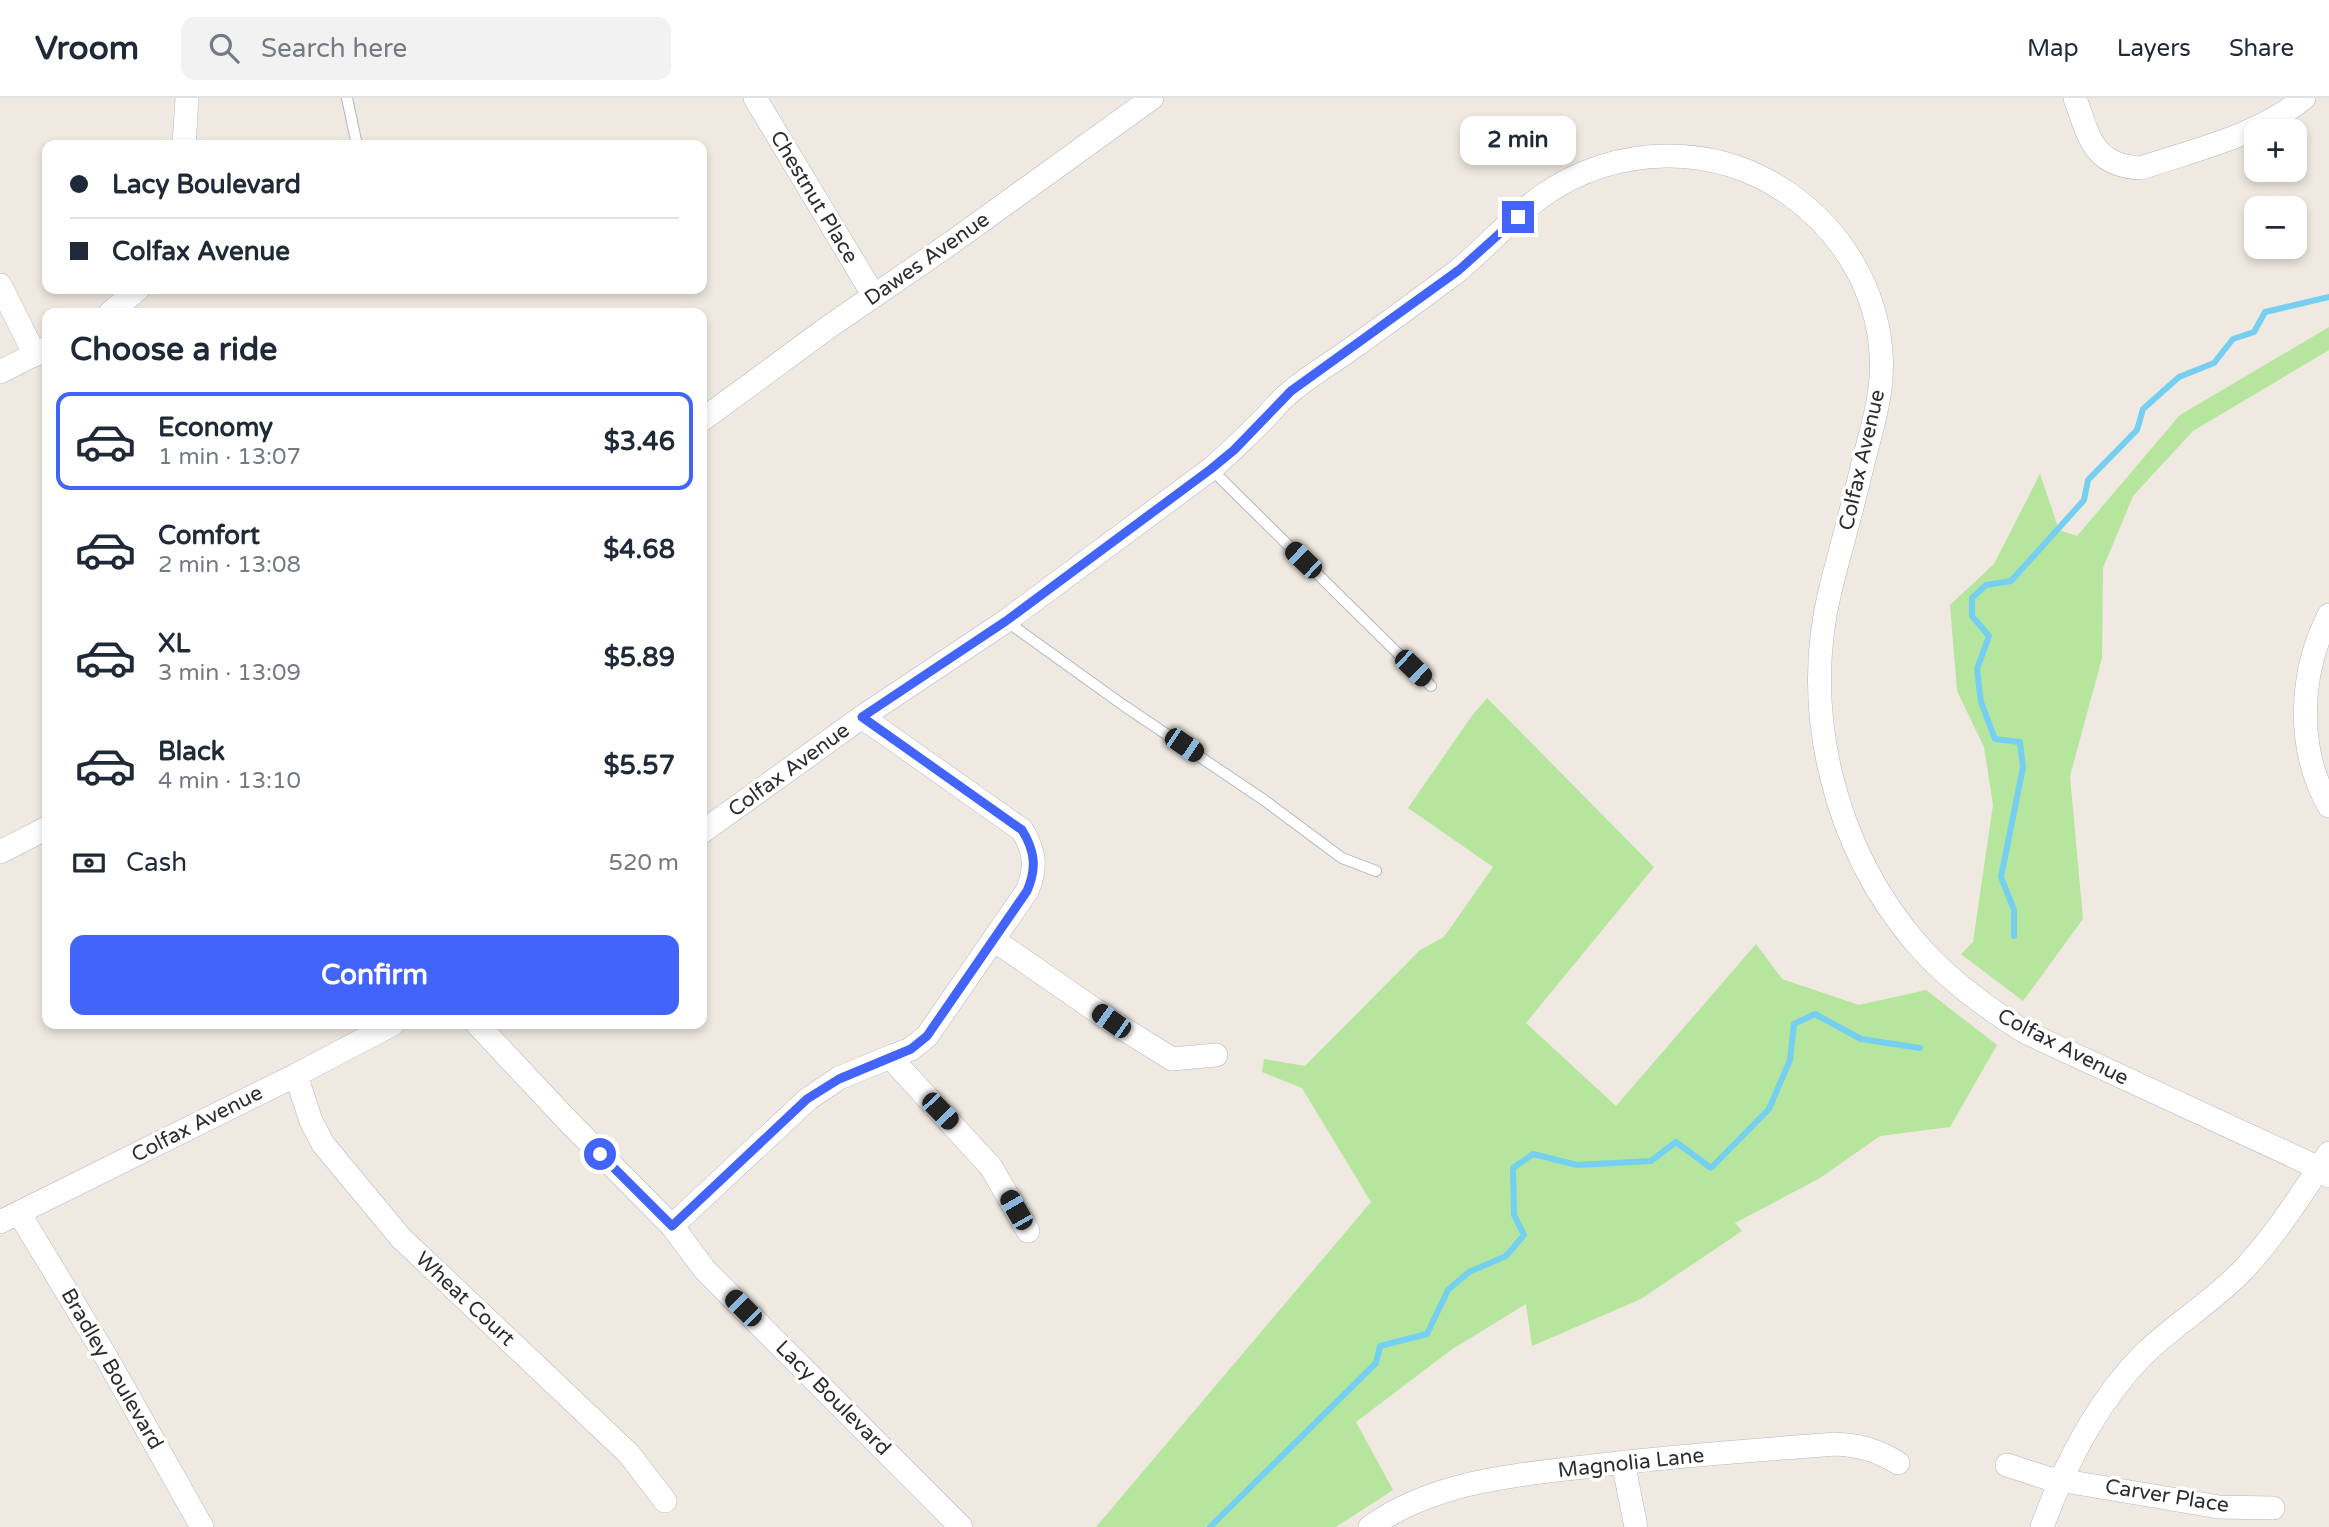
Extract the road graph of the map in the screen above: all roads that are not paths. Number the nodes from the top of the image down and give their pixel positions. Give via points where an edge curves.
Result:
1 (187, 98) edge
2 (347, 98) edge
3 (755, 98) edge
4 (1152, 98) edge
5 (2075, 98) edge
6 (2304, 98) edge
7 (184, 140) edge
8 (356, 140) edge
9 (0, 285) edge
10 (874, 296) junction
11 (41, 352) edge
12 (0, 372) edge
13 (707, 416) edge
14 (1211, 469) junction
15 (2329, 615) edge
16 (1006, 621) junction
17 (1431, 686) dead end
18 (862, 717) junction
19 (2329, 806) edge
20 (707, 828) edge
21 (42, 831) edge
22 (0, 852) edge
23 (1376, 871) dead end
24 (994, 940) junction
25 (383, 1029) edge
26 (482, 1029) edge
27 (1216, 1055) dead end
28 (890, 1057) junction
29 (296, 1075) junction
30 (2326, 1166) edge
31 (9, 1218) edge
32 (672, 1226) junction
33 (1028, 1231) dead end
34 (1623, 1462) junction
35 (1898, 1462) dead end
36 (2007, 1465) dead end
37 (2062, 1479) junction
38 (665, 1501) dead end
39 (2273, 1508) dead end
40 (202, 1527) edge
41 (961, 1527) edge
42 (1370, 1527) edge
43 (1636, 1527) edge
44 (2042, 1527) edge

1 - 7 street
2 - 8 lane
3 - 10 street, Chestnut Place
4 - 10 street, Dawes Avenue
5 - 6 street via 2098,153 2112,163 2141,168 2260,128
9 - 11 street
10 - 13 street, Dawes Avenue
11 - 12 street
14 - 16 street, Colfax Avenue
14 - 17 lane
14 - 30 street, Colfax Avenue via 1291,391 1459,270 1538,199 1566,181 1598,167 1666,155 1713,160 1776,185 1804,204 1847,252 1876,318 1881,353 1880,398 1830,593 1820,687 1832,783 1869,875 1916,943 1949,977 2025,1032
15 - 19 street via 2310,665 2306,719 2312,766
16 - 18 street, Colfax Avenue
16 - 23 lane via 1342,858
18 - 20 street, Colfax Avenue
18 - 24 street via 1022,830 1034,860 1033,877
21 - 22 street
24 - 27 street via 1172,1059
24 - 28 street via 927,1036
25 - 29 street, Colfax Avenue
26 - 32 street, Lacy Boulevard
28 - 32 street via 807,1099
28 - 33 street via 991,1167
29 - 31 street, Colfax Avenue
29 - 38 street, Wheat Court via 323,1144 401,1238 629,1454
30 - 37 street via 2243,1270 2119,1381 2096,1413
31 - 40 street, Bradley Boulevard via 105,1355
32 - 41 street, Lacy Boulevard via 705,1270
34 - 35 street, Magnolia Lane via 1834,1444 1860,1446
34 - 42 street, Magnolia Lane via 1486,1479 1446,1489
34 - 43 street
36 - 37 street, Carver Place
37 - 39 street, Carver Place via 2219,1507
37 - 44 street

